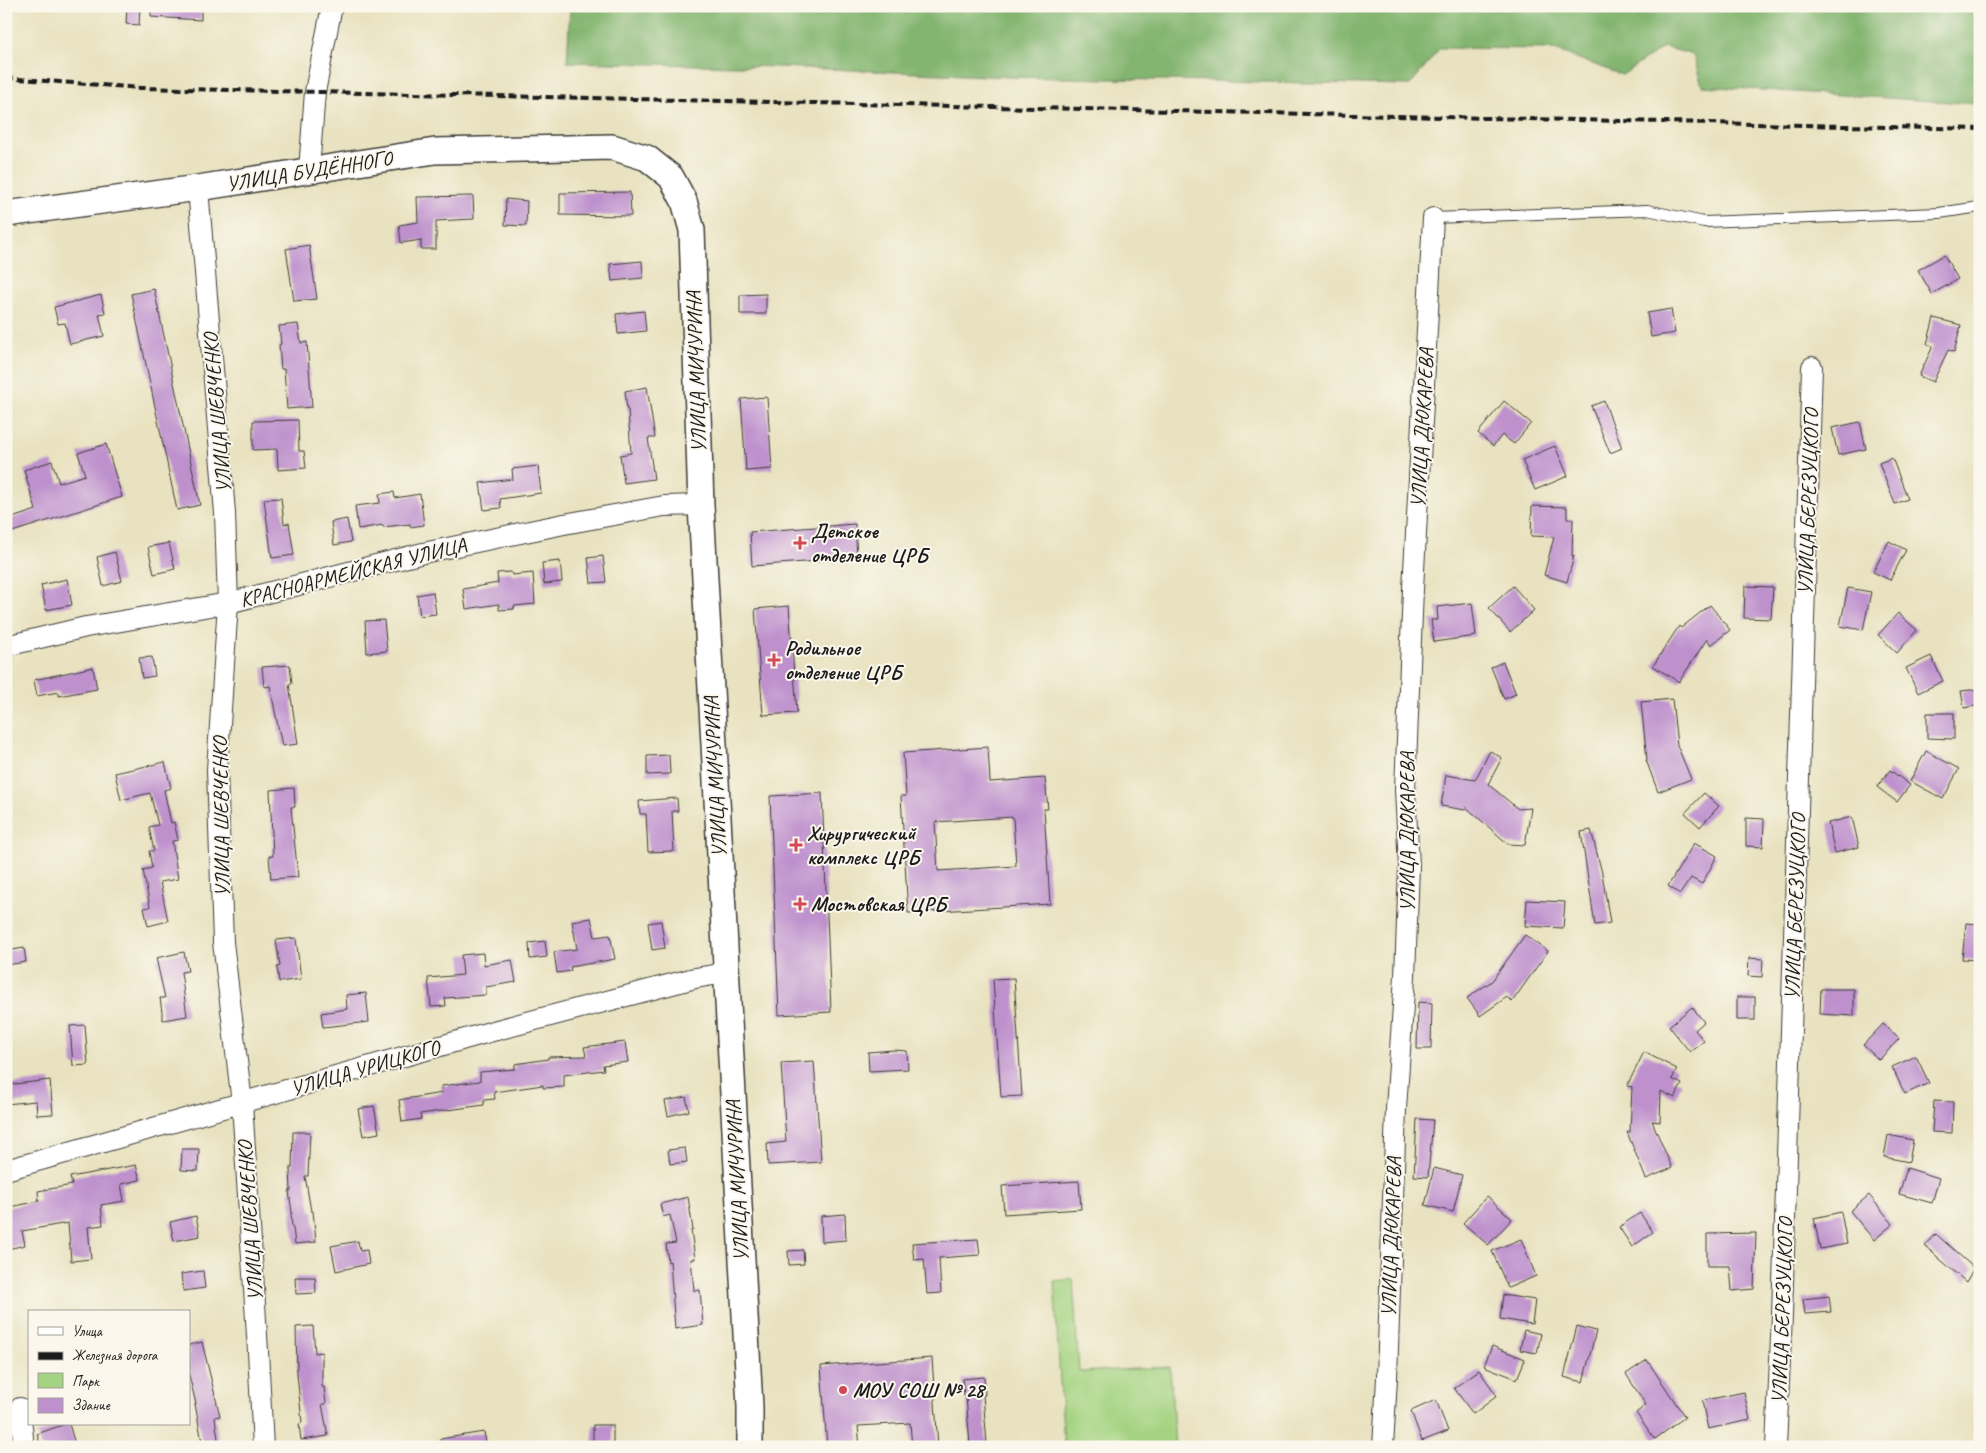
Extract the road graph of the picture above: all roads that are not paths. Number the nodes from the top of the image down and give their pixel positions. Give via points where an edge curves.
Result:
1 (332, 6) edge
2 (612, 147) joint
3 (309, 170) junction
4 (198, 188) junction
5 (1980, 207) edge
6 (6, 214) edge
7 (1433, 218) joint
8 (1812, 366) dead end
9 (701, 505) junction
10 (228, 603) junction
11 (6, 646) edge
12 (726, 973) junction
13 (242, 1103) junction
14 (6, 1170) edge
15 (20, 1408) dead end
16 (24, 1447) edge
17 (263, 1447) edge
18 (750, 1447) edge
19 (1383, 1447) edge
20 (1776, 1447) edge

1 - 3 street via 315,92
2 - 3 street, УЛИЦА БУДЁННОГО via 435,151
2 - 9 street, УЛИЦА МИЧУРИНА via 647,158 671,177 684,201 692,230
3 - 4 street, УЛИЦА БУДЁННОГО
4 - 6 street, УЛИЦА БУДЁННОГО
4 - 10 street, УЛИЦА ШЕВЧЕНКО via 225,513
5 - 7 lane via 1939,213 1704,222 1646,210
7 - 19 street, УЛИЦА ДЮКАРЕВА via 1413,589 1405,790 1410,866 1396,1109
8 - 20 street, УЛИЦА БЕРЕЗУЦКОГО
9 - 10 street, КРАСНОАРМЕЙСКАЯ УЛИЦА via 664,506 423,553
9 - 12 street, УЛИЦА МИЧУРИНА
10 - 11 street, КРАСНОАРМЕЙСКАЯ УЛИЦА via 86,627
10 - 13 street, УЛИЦА ШЕВЧЕНКО via 217,770 224,942
12 - 13 street, УЛИЦА УРИЦКОГО via 695,978 502,1029
12 - 18 street, УЛИЦА МИЧУРИНА
13 - 14 street, УЛИЦА УРИЦКОГО
13 - 17 street, УЛИЦА ШЕВЧЕНКО
15 - 16 street

